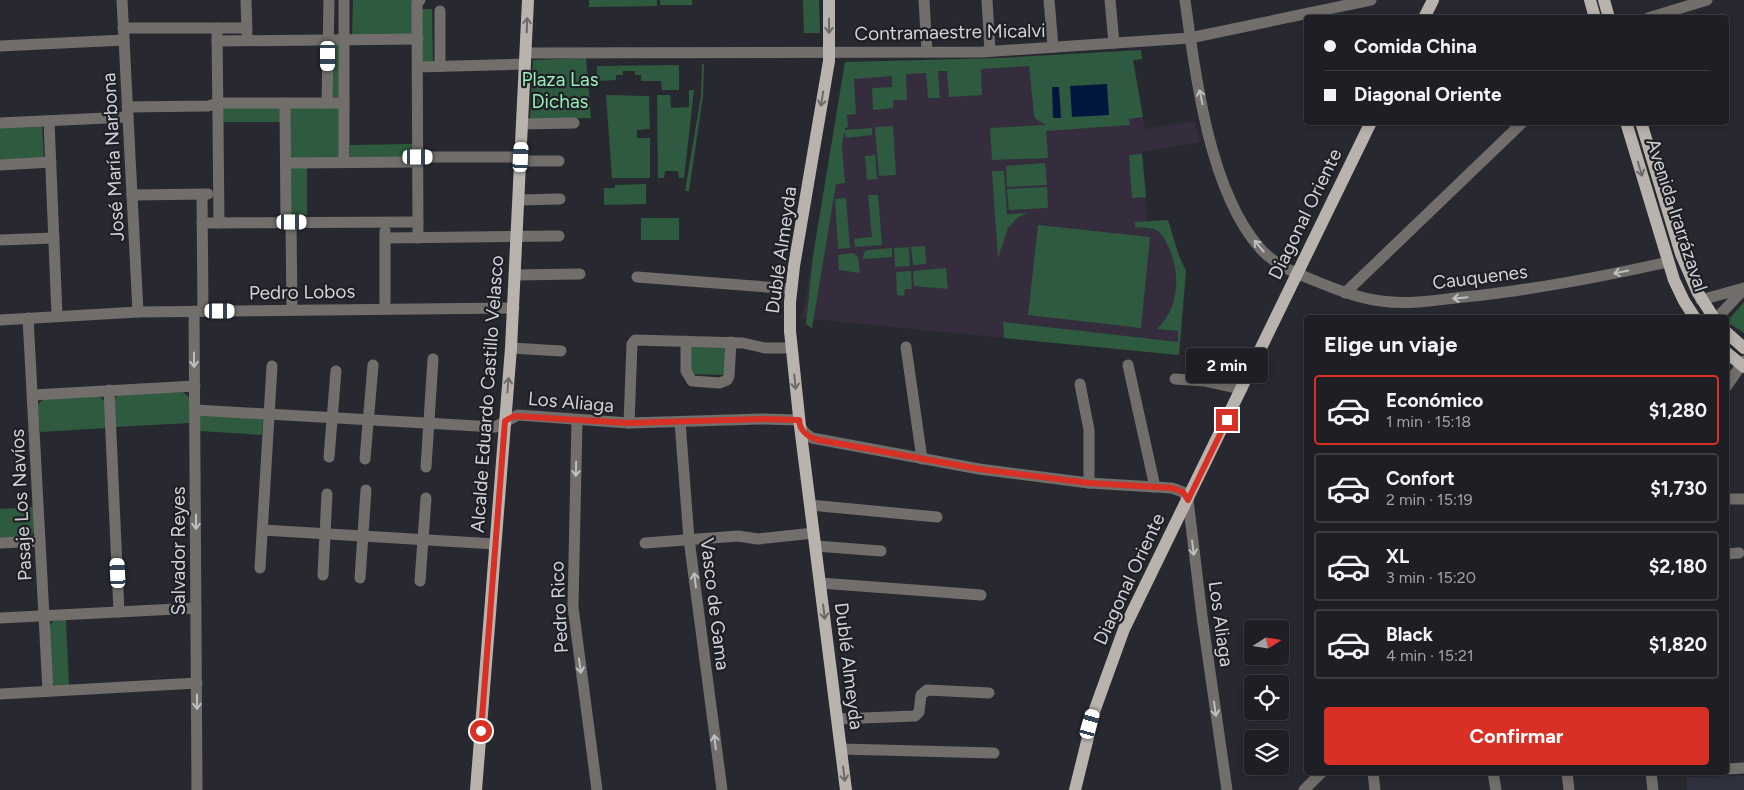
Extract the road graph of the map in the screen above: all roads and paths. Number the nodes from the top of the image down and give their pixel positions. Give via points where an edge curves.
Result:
1 (122, 0) edge
2 (246, 0) edge
3 (329, 0) edge
4 (344, 0) edge
5 (420, 0) edge
6 (528, 0) edge
7 (829, 0) edge
8 (924, 0) edge
9 (987, 0) edge
10 (1049, 0) edge
11 (1110, 0) edge
12 (1185, 0) edge
13 (1371, 0) edge
14 (1433, 0) edge
15 (1590, 0) edge
16 (1604, 0) edge
17 (1707, 0) edge
18 (1684, 3) edge
19 (440, 11) dead end
20 (1426, 15) edge
21 (1594, 15) edge
22 (1609, 15) edge
23 (1655, 15) edge
24 (217, 28) junction
25 (246, 28) junction
26 (124, 34) junction
27 (1190, 38) junction
28 (418, 39) junction
29 (328, 40) junction
30 (345, 40) junction
31 (217, 41) junction
32 (247, 41) junction
33 (1114, 43) junction
34 (0, 46) edge
35 (1053, 47) junction
36 (829, 51) junction
37 (990, 51) junction
38 (927, 52) junction
39 (525, 58) junction
40 (440, 66) junction
41 (418, 67) junction
42 (344, 102) junction
43 (218, 103) junction
44 (285, 103) junction
45 (327, 103) junction
46 (128, 112) junction
47 (49, 121) junction
48 (0, 123) edge
49 (574, 123) dead end
50 (522, 124) junction
51 (1370, 125) edge
52 (1520, 125) edge
53 (1627, 125) edge
54 (1642, 125) edge
55 (418, 159) junction
56 (521, 159) junction
57 (560, 161) dead end
58 (51, 162) junction
59 (344, 162) junction
60 (286, 163) junction
61 (0, 165) edge
62 (202, 194) junction
63 (219, 194) junction
64 (132, 195) junction
65 (560, 199) dead end
66 (519, 200) junction
67 (289, 222) junction
68 (385, 222) junction
69 (418, 222) junction
70 (202, 223) junction
71 (219, 223) junction
72 (517, 236) junction
73 (559, 236) dead end
74 (54, 238) junction
75 (385, 238) junction
76 (418, 238) junction
77 (0, 240) edge
78 (1668, 262) junction
79 (1687, 272) junction
80 (580, 274) dead end
81 (1298, 274) junction
82 (516, 275) junction
83 (637, 277) dead end
84 (1744, 288) edge
85 (792, 289) junction
86 (1345, 292) junction
87 (1701, 300) junction
88 (514, 308) junction
89 (385, 309) junction
90 (292, 310) junction
91 (199, 311) junction
92 (138, 312) junction
93 (1693, 315) edge
94 (1713, 315) edge
95 (1718, 315) edge
96 (58, 316) junction
97 (28, 318) junction
98 (0, 320) edge
99 (1729, 335) edge
100 (686, 341) junction
101 (731, 342) junction
102 (906, 347) dead end
103 (511, 348) junction
104 (791, 348) junction
105 (1744, 348) edge
106 (561, 351) dead end
107 (1729, 354) edge
108 (433, 359) dead end
109 (1743, 364) edge
110 (373, 365) dead end
111 (1128, 365) dead end
112 (272, 366) dead end
113 (336, 371) dead end
114 (1174, 379) dead end
115 (1729, 383) edge
116 (1080, 384) dead end
117 (195, 386) junction
118 (1242, 389) junction
119 (109, 390) junction
120 (32, 395) junction
121 (195, 410) junction
122 (269, 414) junction
123 (332, 418) junction
124 (368, 420) junction
125 (577, 420) junction
126 (505, 421) junction
127 (680, 422) junction
128 (628, 423) junction
129 (799, 423) junction
130 (429, 424) junction
131 (329, 458) dead end
132 (365, 459) dead end
133 (922, 459) junction
134 (426, 467) dead end
135 (1089, 483) junction
136 (1155, 487) junction
137 (366, 490) dead end
138 (327, 494) dead end
139 (426, 498) dead end
140 (1729, 499) edge
141 (1743, 499) edge
142 (1188, 500) junction
143 (810, 505) junction
144 (937, 517) dead end
145 (262, 530) junction
146 (814, 533) junction
147 (325, 534) junction
148 (363, 536) junction
149 (423, 539) junction
150 (689, 539) junction
151 (40, 541) junction
152 (645, 542) dead end
153 (0, 543) edge
154 (495, 544) junction
155 (816, 546) junction
156 (882, 551) dead end
157 (1739, 553) dead end
158 (1729, 554) edge
159 (260, 568) dead end
160 (323, 575) dead end
161 (360, 578) dead end
162 (420, 582) dead end
163 (820, 583) junction
164 (981, 595) dead end
165 (196, 608) junction
166 (119, 612) junction
167 (44, 616) junction
168 (0, 618) edge
169 (197, 683) junction
170 (48, 691) junction
171 (989, 693) dead end
172 (0, 694) edge
173 (837, 719) junction
174 (841, 749) junction
175 (994, 753) dead end
176 (1729, 768) edge
177 (1744, 768) edge
178 (1319, 775) edge
179 (1373, 775) edge
180 (1494, 775) edge
181 (1567, 775) edge
182 (1651, 775) edge
183 (197, 790) edge
184 (476, 790) edge
185 (597, 790) edge
186 (722, 790) edge
187 (846, 790) edge
188 (1075, 790) edge
189 (1228, 790) edge
190 (1304, 790) edge
191 (1375, 790) edge
192 (1496, 790) edge
193 (1569, 790) edge
194 (1652, 790) edge

1 - 26 street, José María Narbona
2 - 25 street
3 - 29 street
4 - 30 street
5 - 28 street via 417,3
39 -> 6 main road, Alcalde Eduardo Castillo Velasco
7 -> 36 main road, Dublé Almeyda
8 - 38 street
9 - 37 street
10 - 35 street
11 - 33 street
12 - 27 street, Cauquenes
13 - 27 street, Contramaestre Micalvi
14 - 20 main road
15 - 21 main road
16 - 22 main road
17 - 18 street
18 - 23 street
19 - 40 street
24 - 25 street
24 - 26 street
24 - 31 street
25 - 32 street
26 - 34 street
26 - 46 street, José María Narbona
27 - 33 street, Contramaestre Micalvi
81 -> 27 street, Cauquenes via 1265,253 1245,228 1232,204 1209,136
28 - 30 street
28 - 41 street
29 - 30 street
29 - 32 street
29 - 45 street
30 - 42 street
31 - 32 street
31 - 43 street
33 - 35 street, Contramaestre Micalvi
35 - 37 street, Contramaestre Micalvi
36 - 38 street, Contramaestre Micalvi
36 - 39 street, Contramaestre Micalvi
36 -> 85 main road, Dublé Almeyda
37 - 38 street, Contramaestre Micalvi
39 - 40 street, Contramaestre Micalvi
39 - 50 main road, Alcalde Eduardo Castillo Velasco
40 - 41 street, Contramaestre Micalvi
41 - 55 street
42 - 45 street
42 - 59 street
43 - 44 street
43 - 46 street
43 - 63 street
44 - 45 street
44 - 60 street
46 - 47 street
46 - 64 street, José María Narbona
47 - 48 street
47 - 58 street
49 - 50 street
50 - 56 main road, Alcalde Eduardo Castillo Velasco
51 - 81 main road, Diagonal Oriente
52 - 86 street
53 -> 78 main road, Avenida Irarrázaval
54 - 79 main road, Avenida Irarrázaval
55 - 56 street
55 - 59 street
55 - 69 street
56 - 57 street
56 - 66 main road, Alcalde Eduardo Castillo Velasco
58 - 61 street
58 - 74 street
59 - 60 street
60 - 67 street
62 - 63 street
62 - 64 street
62 - 70 street, Salvador Reyes
63 - 71 street
64 - 92 street, José María Narbona
65 - 66 street
66 - 72 main road, Alcalde Eduardo Castillo Velasco
67 - 68 street
67 - 71 street
67 - 90 street
68 - 69 street
68 - 75 street
69 - 76 street
70 - 71 street
70 - 91 street, Salvador Reyes
72 - 73 street
72 - 76 street
72 - 82 main road, Alcalde Eduardo Castillo Velasco
74 - 77 street
74 - 96 street
75 - 76 street
75 - 89 street
78 - 79 main road
78 -> 86 street, Cauquenes via 1553,285 1424,302 1381,301
78 - 93 main road, Avenida Irarrázaval
79 - 87 main road, Avenida Irarrázaval
80 - 82 street
81 - 86 street, Cauquenes
81 - 118 main road, Diagonal Oriente
82 - 88 main road, Alcalde Eduardo Castillo Velasco
83 - 85 street
84 - 87 street
84 - 95 street
85 - 104 main road, Dublé Almeyda
87 - 94 main road, Avenida Irarrázaval
88 - 89 street, Pedro Lobos
88 - 103 main road, Alcalde Eduardo Castillo Velasco
89 - 90 street, Pedro Lobos
90 - 91 street, Pedro Lobos
91 - 92 street, Pedro Lobos
91 -> 117 street, Salvador Reyes
92 - 96 street, Pedro Lobos
96 - 97 street, Pedro Lobos
97 - 98 street, Pedro Lobos
97 - 120 street, Pasaje Los Navíos
99 - 105 main road
100 - 101 street
100 - 101 street via 688,377 692,381 720,383 729,376
100 - 128 street via 637,339 632,344
101 - 104 street via 765,348
102 - 133 street
103 - 106 street
126 -> 103 main road, Alcalde Eduardo Castillo Velasco
104 -> 129 main road, Dublé Almeyda
107 - 109 main road
108 - 130 street
109 - 115 street
110 - 124 street
111 - 136 street
112 - 122 street
113 - 123 street
114 - 118 street via 1205,381
116 - 135 street via 1089,430
117 - 119 street
117 - 121 street, Salvador Reyes
118 - 142 main road, Diagonal Oriente
119 - 120 street
119 - 166 street
120 - 151 street, Pasaje Los Navíos
121 - 122 street, Los Aliaga
121 -> 165 street, Salvador Reyes
122 - 123 street, Los Aliaga
122 - 145 street
123 - 124 street, Los Aliaga
123 - 131 street
124 - 130 street, Los Aliaga
124 - 132 street
125 - 126 street, Los Aliaga via 518,415
125 - 128 street, Los Aliaga
125 -> 185 street, Pedro Rico via 573,608
126 - 130 street, Los Aliaga via 495,427
126 - 154 main road, Alcalde Eduardo Castillo Velasco
127 - 128 street, Los Aliaga
127 - 129 street, Los Aliaga via 762,419
127 - 150 street, Vasco de Gama
129 - 133 street via 812,438
129 - 143 main road, Dublé Almeyda
130 - 134 street
133 - 135 street
135 - 136 street
136 - 142 street via 1179,490
137 - 148 street
138 - 147 street
139 - 149 street
140 - 141 street
142 - 188 main road, Diagonal Oriente via 1116,648 1094,709
142 -> 189 street, Los Aliaga
143 - 144 street
143 - 146 main road, Dublé Almeyda
145 - 147 street
145 - 159 street
146 - 150 street via 758,539 738,536
146 - 155 main road, Dublé Almeyda
147 - 148 street
147 - 160 street
148 - 149 street
148 - 161 street
149 - 154 street
149 - 162 street
150 - 152 street
186 -> 150 street, Vasco de Gama
151 - 153 street
151 - 167 street, Pasaje Los Navíos
154 - 184 main road, Alcalde Eduardo Castillo Velasco
155 - 156 street
155 - 163 main road, Dublé Almeyda
157 - 158 street
163 - 164 street
163 -> 173 main road, Dublé Almeyda
165 - 166 street
165 - 169 street, Salvador Reyes
166 - 167 street
167 - 168 street
167 - 170 street, Pasaje Los Navíos
169 - 170 street
169 -> 183 street, Salvador Reyes
170 - 172 street
171 - 173 street via 927,690 921,695 919,712 915,716
173 - 174 main road, Dublé Almeyda
174 - 175 street
174 -> 187 main road, Dublé Almeyda
176 - 177 street
178 - 190 street
179 - 191 street
180 - 192 street
181 - 193 street
182 - 194 street

